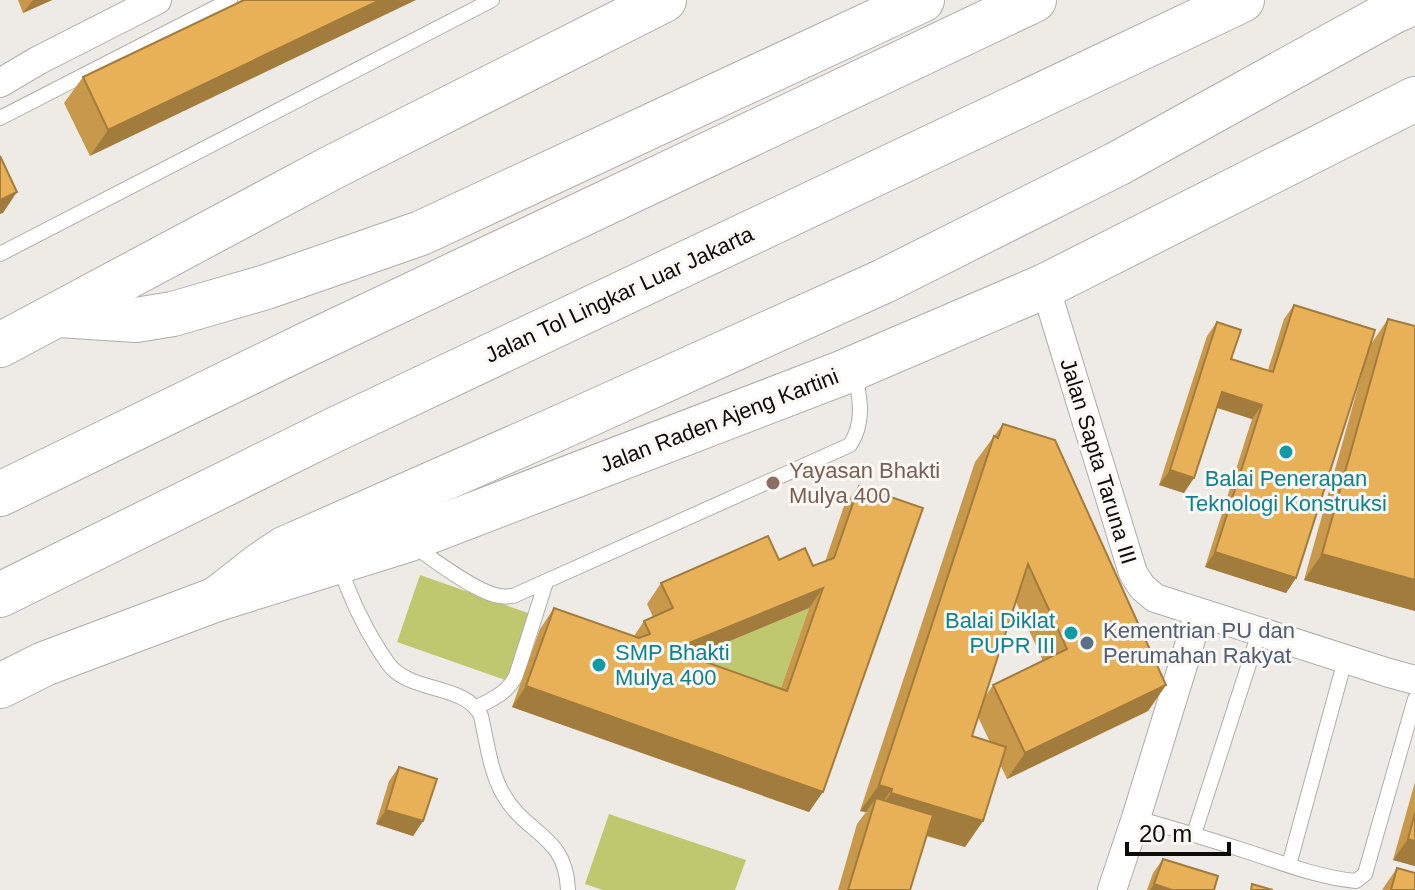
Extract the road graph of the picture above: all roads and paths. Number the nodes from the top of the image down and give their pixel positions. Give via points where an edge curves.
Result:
1 (157, 0) edge
2 (230, 0) edge
3 (492, 0) edge
4 (664, 0) edge
5 (922, 0) edge
6 (1034, 0) edge
7 (1242, 0) edge
8 (1415, 2) edge
9 (2, 77) edge
10 (1415, 99) edge
11 (0, 118) edge
12 (0, 254) edge
13 (1045, 286) junction
14 (59, 315) junction
15 (0, 345) edge
16 (854, 367) junction
17 (0, 494) edge
18 (407, 540) junction
19 (338, 562) junction
20 (546, 582) junction
21 (0, 595) edge
22 (217, 599) junction
23 (1199, 613) junction
24 (1259, 633) junction
25 (1345, 660) junction
26 (1415, 680) edge
27 (0, 686) edge
28 (1415, 699) edge
29 (479, 712) junction
30 (1136, 818) junction
31 (1194, 834) junction
32 (1289, 865) junction
33 (568, 890) edge
34 (1112, 890) edge

1 - 9 street
2 - 11 lane
3 - 12 lane
4 - 14 highway via 331,168
5 - 14 highway via 421,233 173,314 136,320
6 - 17 highway
7 - 21 highway, Jalan Tol Lingkar Luar Jakarta via 332,431
8 - 22 highway via 1117,164 884,281 284,549
10 - 13 highway, Jalan Raden Ajeng Kartini
13 - 16 highway, Jalan Raden Ajeng Kartini
13 - 23 street, Jalan Sapta Taruna III via 1133,573 1155,598
14 - 15 highway
16 - 18 highway, Jalan Raden Ajeng Kartini
16 - 20 lane via 860,421 850,445
18 - 19 highway, Jalan Raden Ajeng Kartini
18 - 20 lane via 499,596
19 - 22 highway, Jalan Raden Ajeng Kartini
19 - 29 lane via 351,599 391,669 419,685 448,692
20 - 29 lane via 511,687
22 - 27 highway, Jalan Raden Ajeng Kartini via 44,664
23 - 24 street, Jalan Sapta Taruna III
23 - 30 street
24 - 25 street, Jalan Sapta Taruna III
24 - 31 lane
25 - 26 street, Jalan Sapta Taruna III
25 - 32 lane
28 - 32 lane via 1365,874 1356,881 1343,880
29 - 33 lane via 504,796 557,851
30 - 31 lane
30 - 34 street
31 - 32 lane

